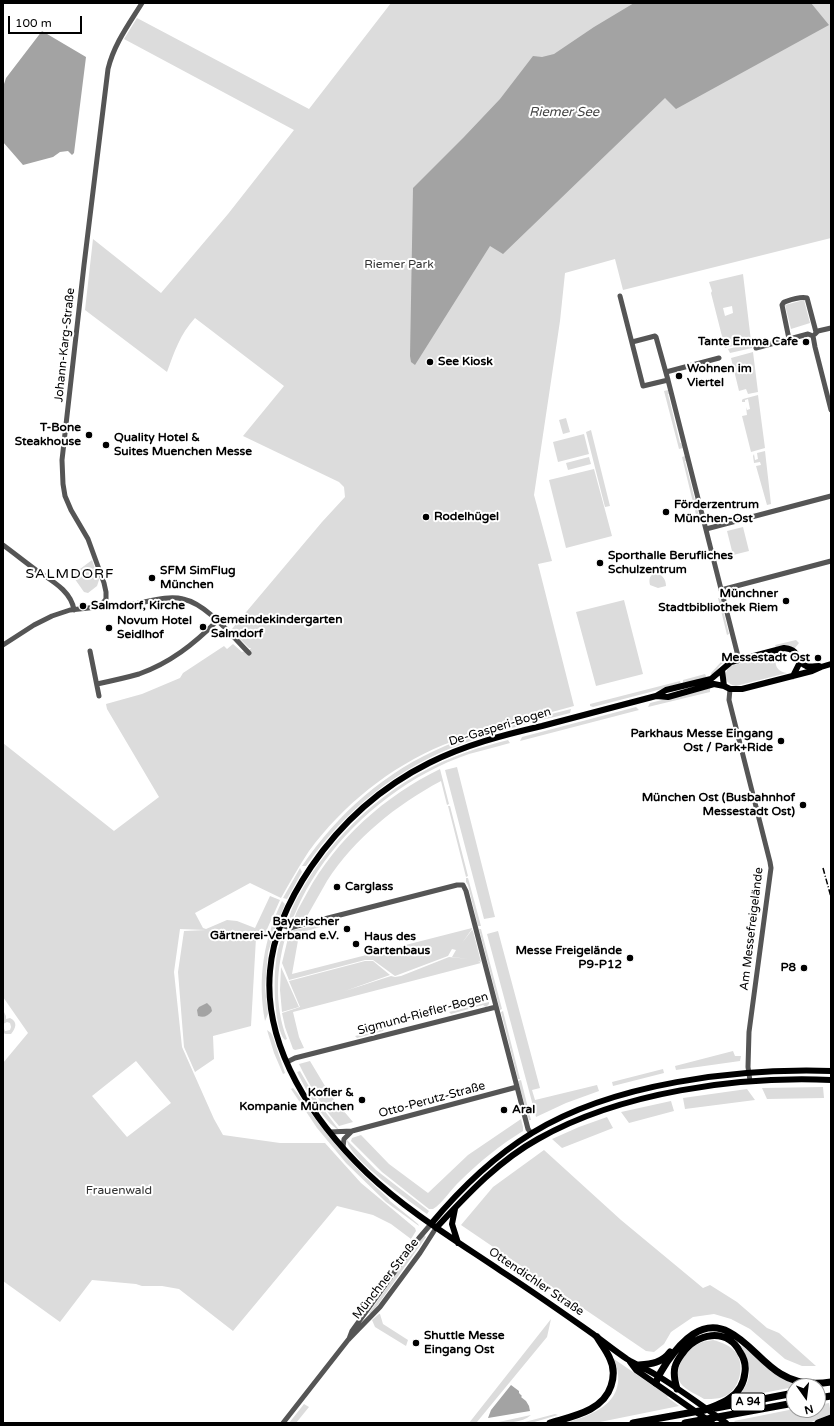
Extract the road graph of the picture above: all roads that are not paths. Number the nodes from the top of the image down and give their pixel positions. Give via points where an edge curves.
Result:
1 (142, 3) edge
2 (620, 296) dead end
3 (831, 328) edge
4 (815, 334) junction
5 (789, 339) junction
6 (632, 342) junction
7 (756, 348) dead end
8 (719, 358) dead end
9 (666, 372) junction
10 (668, 380) junction
11 (831, 410) edge
12 (831, 496) edge
13 (706, 529) junction
14 (3, 545) edge
15 (831, 561) edge
16 (721, 590) junction
17 (104, 602) junction
18 (74, 610) junction
19 (217, 621) junction
20 (3, 646) edge
21 (90, 651) dead end
22 (250, 653) dead end
23 (739, 660) junction
24 (800, 662) junction
25 (831, 664) edge
26 (821, 666) junction
27 (722, 670) junction
28 (793, 676) junction
29 (97, 684) junction
30 (724, 686) junction
31 (730, 689) junction
32 (99, 696) dead end
33 (656, 696) junction
34 (281, 925) junction
35 (496, 1007) junction
36 (287, 1062) junction
37 (831, 1071) edge
38 (749, 1073) junction
39 (831, 1080) edge
40 (750, 1081) junction
41 (517, 1087) junction
42 (352, 1131) junction
43 (330, 1132) junction
44 (531, 1133) junction
45 (343, 1147) junction
46 (455, 1208) junction
47 (433, 1226) junction
48 (458, 1243) junction
49 (597, 1337) junction
50 (348, 1340) junction
51 (679, 1345) junction
52 (628, 1360) junction
53 (639, 1365) junction
54 (657, 1380) junction
55 (831, 1382) edge
56 (676, 1392) junction
57 (786, 1395) edge
58 (786, 1405) edge
59 (702, 1411) junction
60 (831, 1418) edge
61 (725, 1419) edge
62 (283, 1423) edge
63 (550, 1423) edge
64 (633, 1423) edge
65 (685, 1423) edge
66 (709, 1423) edge
67 (712, 1423) edge
68 (818, 1423) edge

1 - 17 street, Johann-Karg-Straße via 117,44 108,69 62,460 65,496 88,539 106,592
2 - 6 street
3 - 4 street
4 - 5 street
4 - 5 street via 806,298 803,297 784,302 782,305
4 - 11 street via 815,347
5 - 7 street
6 - 9 street via 655,336
6 - 10 street via 644,386
8 - 9 street
9 - 10 street
10 - 13 street
12 - 13 street
13 - 16 street
14 - 18 street via 58,584 68,596
15 - 16 street
16 - 23 street
17 - 18 street via 98,607
17 - 19 street via 111,606 156,599 183,599 199,606
18 - 20 street via 43,620
19 - 22 street
19 - 29 street via 186,649 160,665 138,674
21 - 29 street
23 - 24 main road, De-Gasperi-Bogen via 784,648 794,651
23 - 27 main road, De-Gasperi-Bogen via 727,664
24 - 26 main road via 808,666
24 - 28 main road
25 - 26 main road
26 - 28 main road
27 - 30 main road
27 - 33 main road, De-Gasperi-Bogen via 711,679 666,690
28 - 31 main road
29 - 32 street
30 - 31 main road
30 - 33 main road, De-Gasperi-Bogen via 714,684 668,696
31 - 38 street, Am Messefreigelände via 729,700 771,868 751,1014
33 - 34 main road, De-Gasperi-Bogen via 481,742 455,751 412,772 368,803 332,839 302,881
34 - 35 street, Sigmund-Riefler-Bogen via 290,928 457,885 463,886
34 - 36 main road, De-Gasperi-Bogen via 270,971 270,997 275,1030
35 - 36 street, Sigmund-Riefler-Bogen
35 - 41 street
36 - 43 main road, De-Gasperi-Bogen via 304,1094
37 - 38 main road
38 - 40 street, Am Messefreigelände
38 - 44 main road via 671,1084 609,1099 568,1114
39 - 40 main road
40 - 46 main road via 689,1089 643,1099 571,1123 538,1139 507,1159
41 - 42 street, Otto-Perutz-Straße
41 - 44 street
42 - 43 street, Otto-Perutz-Straße
42 - 45 street via 344,1139
43 - 45 main road, De-Gasperi-Bogen
44 - 47 main road via 479,1172
45 - 47 main road, De-Gasperi-Bogen via 379,1184
46 - 47 main road
46 - 48 main road via 452,1224
47 - 48 main road, Ottendichler Straße
47 - 50 street, Münchner Straße via 419,1238
47 - 50 street, Münchner Straße via 420,1252 380,1307
48 - 49 main road, Ottendichler Straße
49 - 52 main road, Ottendichler Straße
49 - 63 highway via 613,1369 613,1381 607,1395 597,1406 586,1412
50 - 62 street, Münchner Straße
51 - 53 highway via 661,1361
51 - 54 highway
51 - 55 highway via 688,1336 700,1331 722,1329 734,1334 773,1369 789,1379 808,1384
52 - 53 main road, Ottendichler Straße
52 - 54 main road, Ottendichler Straße via 636,1370
53 - 54 main road, Ottendichler Straße
54 - 56 main road, Ottendichler Straße
56 - 59 highway via 675,1367 686,1348 699,1338 716,1336 732,1342 741,1354 746,1368 742,1386 729,1399
56 - 61 main road, Ottendichler Straße
56 - 67 main road, Ottendichler Straße
57 - 59 highway, A 94
58 - 61 highway, A 94
59 - 64 highway, A 94
60 - 68 highway
61 - 65 highway, A 94
61 - 66 highway

